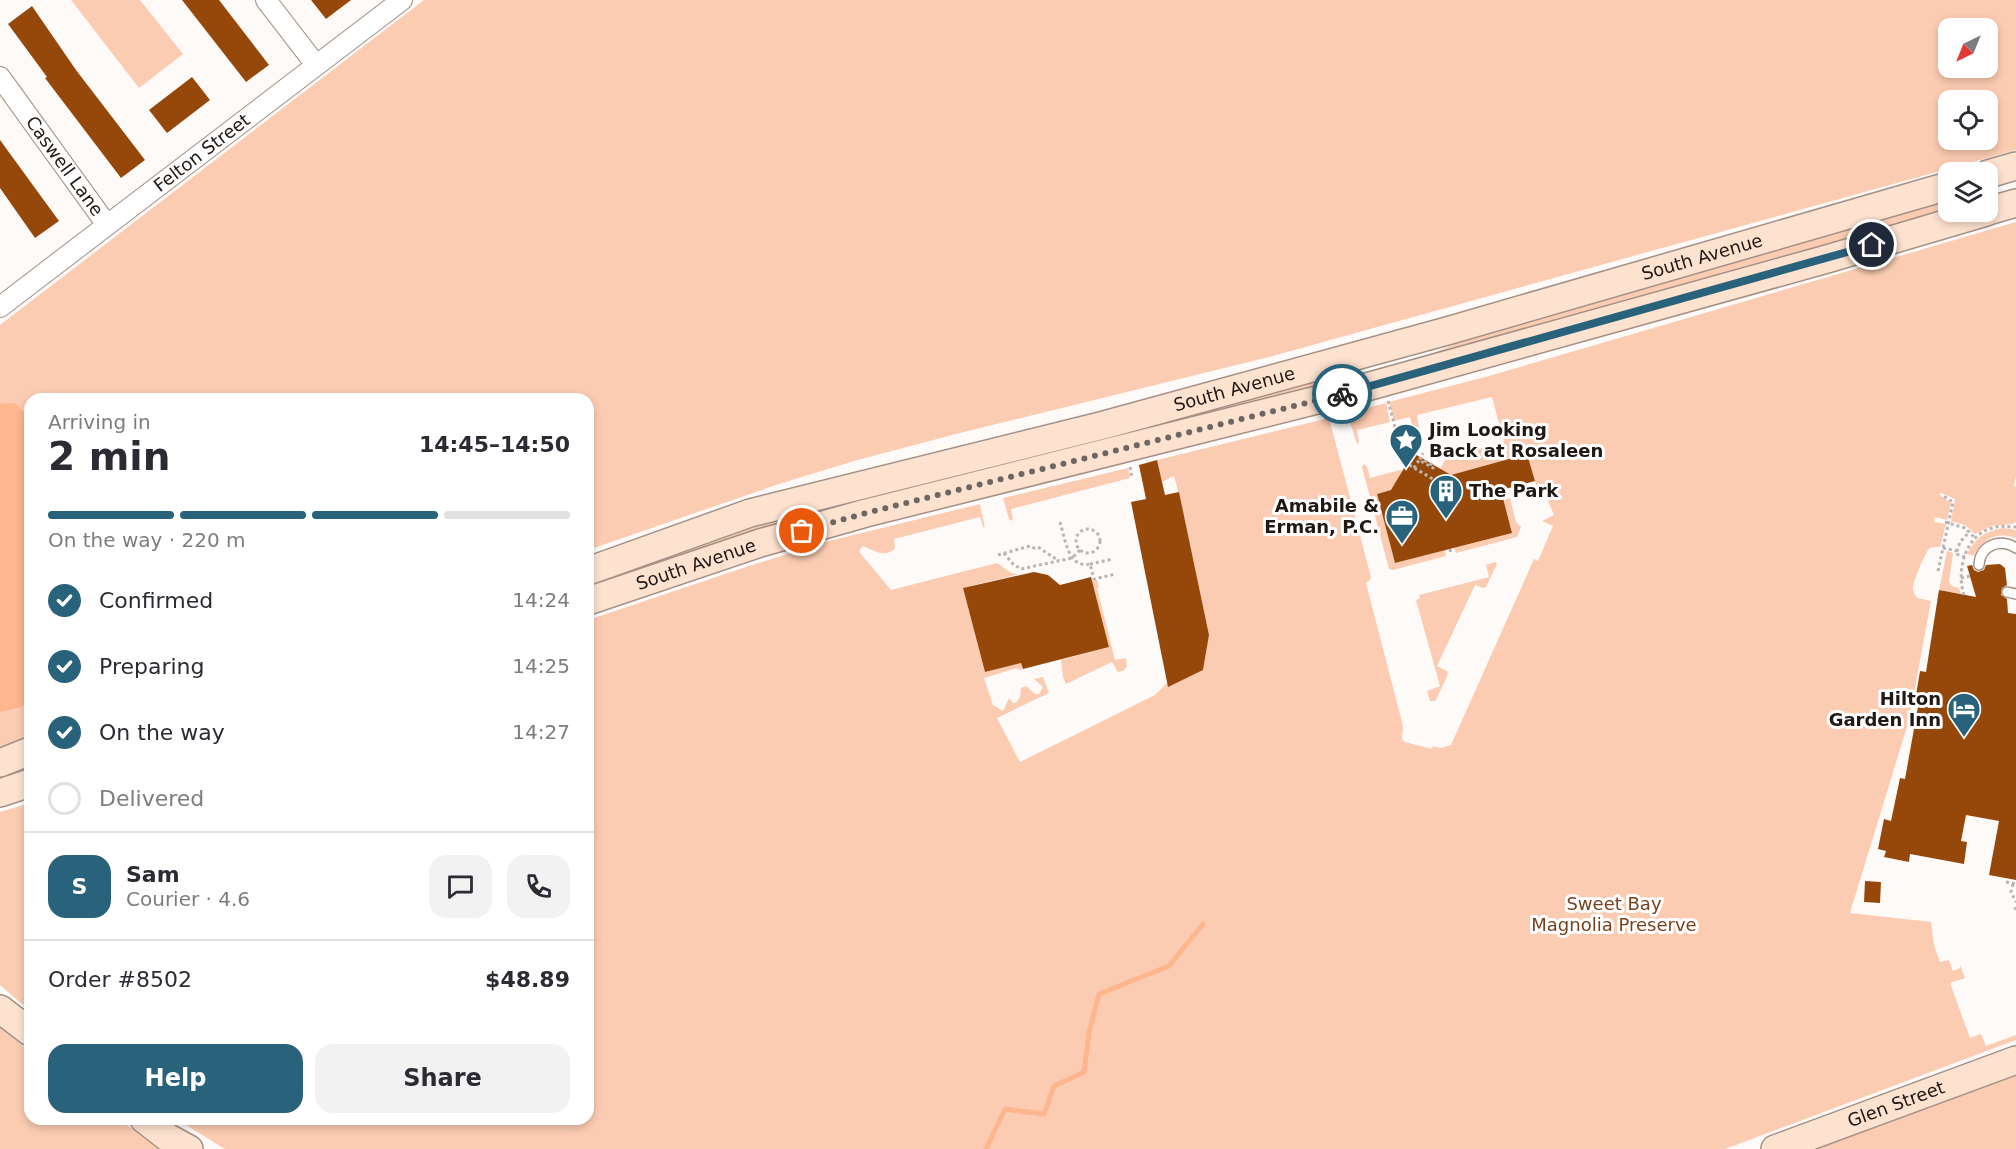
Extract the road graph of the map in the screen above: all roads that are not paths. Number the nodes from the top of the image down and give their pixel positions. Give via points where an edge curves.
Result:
1 (266, 0) edge
2 (402, 0) edge
3 (316, 65) junction
4 (0, 77) edge
5 (2016, 166) edge
6 (1998, 171) edge
7 (1938, 189) edge
8 (2016, 203) edge
9 (1998, 208) edge
10 (1950, 222) edge
11 (106, 225) junction
12 (0, 307) edge
13 (2016, 549) edge
14 (1976, 562) road end
15 (594, 569) edge
16 (594, 599) edge
17 (24, 753) edge
18 (0, 763) edge
19 (24, 785) edge
20 (0, 793) edge
21 (0, 1009) edge
22 (24, 1027) edge
23 (2016, 1060) edge
24 (152, 1125) edge
25 (189, 1149) edge
26 (1775, 1149) edge

1 - 3 street
2 - 3 street, Felton Street
3 - 11 street, Felton Street
4 - 11 street, Caswell Lane
5 - 6 street
7 - 15 street, South Avenue via 1470,325 1115,422 750,513
8 - 9 street, South Avenue
10 - 16 street, South Avenue via 1345,393 866,513 760,543
11 - 12 street, Felton Street
13 - 14 lane via 2000,543 1990,545
17 - 18 street
19 - 20 street
21 - 22 street
23 - 26 street, Glen Street
24 - 25 street

